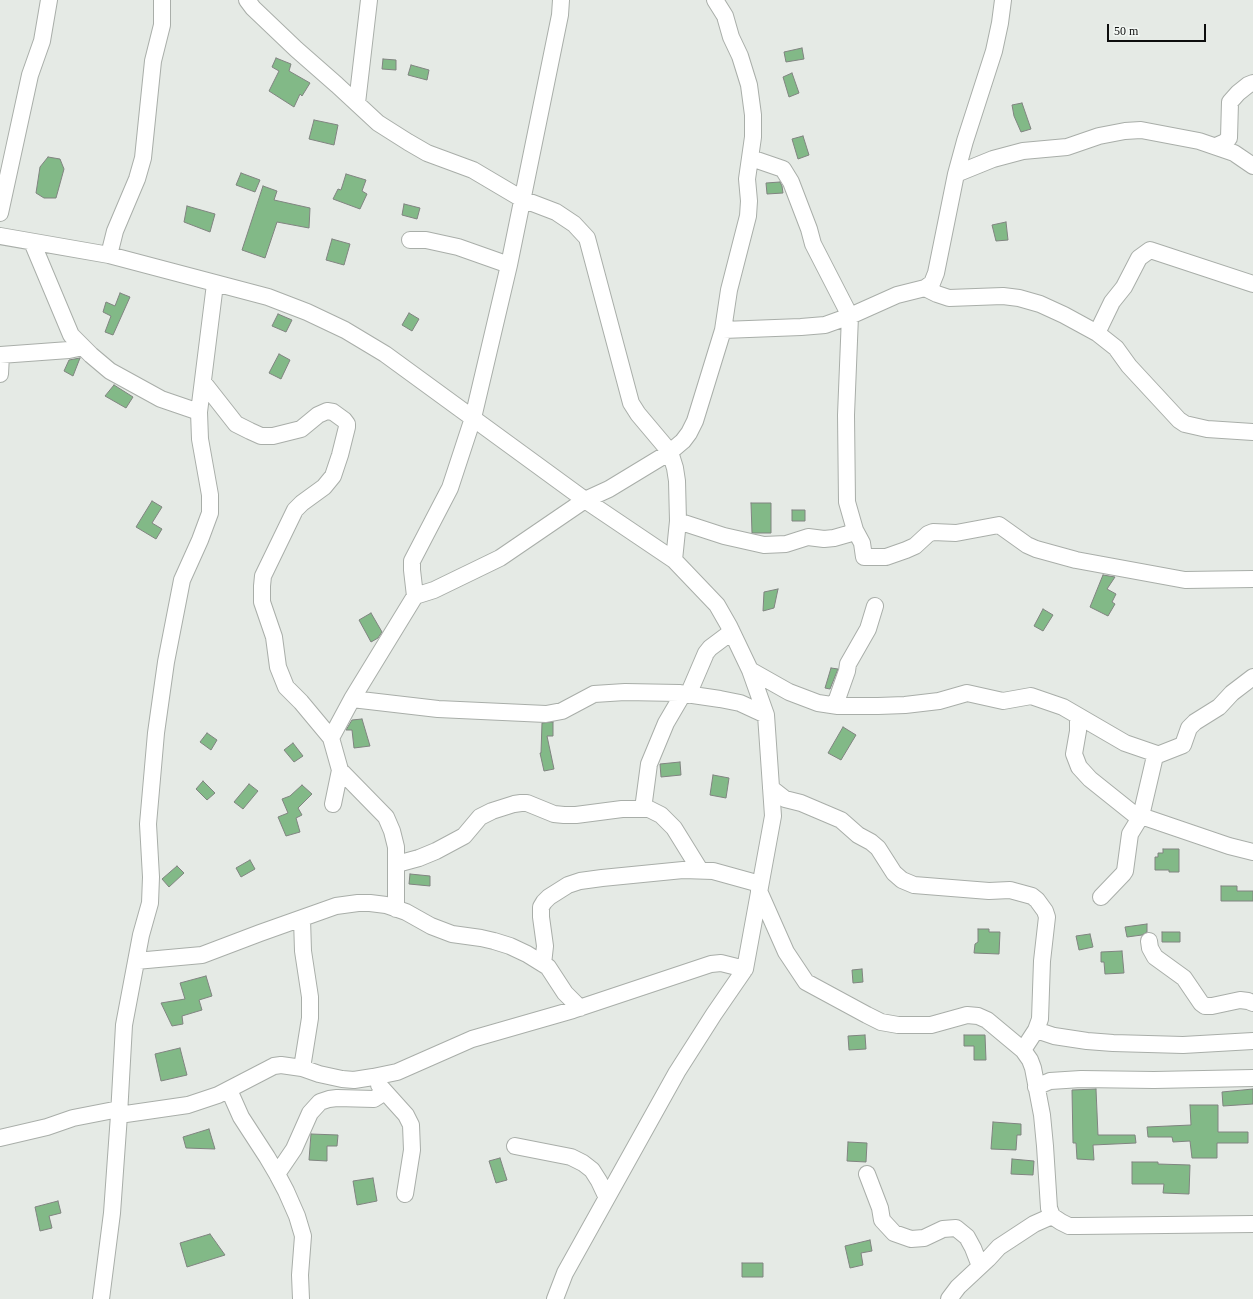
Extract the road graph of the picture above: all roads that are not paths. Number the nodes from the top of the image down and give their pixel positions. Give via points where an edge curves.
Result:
1 (49, 0) edge
2 (162, 0) edge
3 (247, 0) edge
4 (369, 0) edge
5 (561, 0) edge
6 (715, 0) edge
7 (1003, 0) edge
8 (1253, 83) edge
9 (357, 103) junction
10 (1216, 146) junction
11 (751, 158) junction
12 (1253, 166) edge
13 (956, 174) junction
14 (522, 199) junction
15 (0, 213) edge
16 (0, 236) edge
17 (410, 240) dead end
18 (32, 242) junction
19 (109, 256) junction
20 (509, 265) junction
21 (215, 284) junction
22 (1253, 284) edge
23 (925, 288) junction
24 (850, 316) junction
25 (723, 330) junction
26 (1097, 333) junction
27 (83, 347) junction
28 (1, 355) edge
29 (0, 374) edge
30 (203, 382) junction
31 (199, 412) junction
32 (473, 418) junction
33 (1253, 432) edge
34 (670, 452) junction
35 (586, 500) junction
36 (678, 521) junction
37 (855, 530) junction
38 (674, 560) junction
39 (1253, 579) edge
40 (415, 596) junction
41 (875, 606) dead end
42 (731, 630) junction
43 (750, 670) junction
44 (1253, 677) edge
45 (686, 694) junction
46 (352, 699) junction
47 (835, 705) junction
48 (766, 715) junction
49 (1078, 716) junction
50 (331, 738) junction
51 (1157, 754) junction
52 (340, 770) junction
53 (771, 788) junction
54 (333, 804) dead end
55 (643, 809) junction
56 (1140, 818) junction
57 (1253, 852) edge
58 (397, 864) junction
59 (700, 870) junction
60 (760, 887) junction
61 (1101, 897) dead end
62 (396, 909) junction
63 (302, 919) junction
64 (1149, 941) dead end
65 (136, 961) junction
66 (543, 964) junction
67 (745, 969) junction
68 (1253, 1003) edge
69 (580, 1008) junction
70 (1036, 1030) junction
71 (1253, 1041) edge
72 (1023, 1050) junction
73 (302, 1068) junction
74 (373, 1077) junction
75 (1253, 1078) edge
76 (1036, 1086) junction
77 (229, 1090) junction
78 (385, 1092) junction
79 (119, 1112) junction
80 (0, 1138) edge
81 (515, 1146) dead end
82 (277, 1174) junction
83 (867, 1174) dead end
84 (405, 1194) dead end
85 (607, 1198) junction
86 (1052, 1216) junction
87 (1253, 1224) edge
88 (980, 1266) junction
89 (101, 1299) edge
90 (301, 1299) edge
91 (555, 1299) edge
92 (949, 1299) edge

1 - 15 street via 42,41 30,74
2 - 19 street via 162,25 153,60 143,158 137,179 114,231
3 - 9 street via 296,49
4 - 9 street
5 - 14 street
6 - 11 street via 725,16 749,85 753,115
7 - 13 street via 994,51
8 - 10 street via 1232,98 1229,138
9 - 14 street via 378,123 408,142 427,153 473,170
10 - 12 street via 1234,153
10 - 13 street via 1154,132 1125,131 1099,136 1067,147 1024,151 993,159
11 - 24 street via 783,169 791,182 813,244
11 - 25 street via 747,179 748,216 729,290
13 - 23 street via 934,281
14 - 20 street
14 - 34 street via 561,215 587,238 631,402
16 - 18 street
17 - 20 street via 426,240 458,247
18 - 19 street
18 - 27 street via 71,335
19 - 21 street
20 - 32 street
21 - 30 street
21 - 32 street via 268,296 345,330 385,354
22 - 26 street via 1150,250 1139,258 1124,287 1112,302
23 - 24 street via 897,295
23 - 26 street via 949,298 1019,298 1040,304
24 - 25 street via 825,325
24 - 37 street via 845,452 847,502
25 - 34 street via 695,421 683,441
26 - 33 street via 1116,348 1129,366 1185,424 1207,429
27 - 28 street
27 - 31 street via 110,371 140,388 161,399
28 - 29 street
30 - 31 street
30 - 50 street via 236,424 261,436 301,429 318,415 327,412 332,412 347,424 332,476 324,487 295,510 263,576 262,586 262,602 274,637 278,667 286,687
31 - 65 street via 210,513 182,580 166,662 156,733 148,824 150,903
32 - 35 street
32 - 40 street via 450,488 412,561
34 - 35 street
34 - 36 street via 677,481
35 - 38 street
35 - 40 street via 500,558 434,590
36 - 37 street via 724,536 764,545 786,544 808,537 834,538
36 - 38 street
37 - 39 street via 862,543 865,558 886,557 906,550 933,532 956,533 999,525 1026,545 1076,560 1185,580
38 - 42 street via 717,605
40 - 46 street
41 - 47 street via 868,629 848,664
42 - 43 street
42 - 45 street via 706,652 693,685
43 - 47 street via 789,692 818,703
43 - 48 street
44 - 51 street via 1232,692 1219,707 1192,725 1186,733 1183,745
45 - 46 street via 594,694 562,711 546,714 438,709
45 - 48 street via 740,703
45 - 55 street via 666,723 649,764
46 - 50 street
47 - 49 street via 878,706 939,701 966,693 1003,701 1031,696 1063,707
48 - 53 street
49 - 51 street via 1125,743
49 - 56 street via 1074,754 1079,767 1090,779
50 - 52 street
51 - 56 street
52 - 54 street
52 - 58 street via 386,817 396,847
53 - 60 street via 773,816
53 - 70 street via 785,799 841,820 878,848 894,874 914,886 1010,890 1032,896 1047,916 1040,1019
55 - 58 street via 564,815 554,814 527,803 514,804 480,817 464,836 454,842 419,858
55 - 59 street via 661,815 674,828
56 - 57 street
56 - 61 street via 1130,834 1125,871
58 - 62 street
59 - 60 street
59 - 66 street via 580,881 561,889 541,907 545,946
60 - 67 street
60 - 72 street via 786,952 806,982 881,1022 913,1026 931,1025 967,1015 978,1016 987,1020
62 - 63 street via 386,905 358,903 336,906
62 - 66 street via 452,934 510,946
63 - 65 street via 202,954
63 - 73 street via 303,952 310,997 310,1018
64 - 68 street via 1155,957 1184,978 1205,1006 1240,1000
65 - 79 street via 124,1025
66 - 69 street
67 - 69 street via 721,963 711,964
67 - 85 street via 677,1072
69 - 74 street via 472,1039 397,1072
70 - 71 street via 1054,1036 1121,1043 1183,1046
70 - 72 street
72 - 76 street via 1033,1068
73 - 74 street via 342,1079
73 - 77 street via 289,1065 274,1066
74 - 78 street
75 - 76 street via 1064,1079
76 - 86 street via 1042,1115 1049,1208
77 - 79 street via 188,1105
77 - 82 street via 241,1117
78 - 82 street via 374,1099 337,1098 320,1102 310,1113 294,1149
78 - 84 street via 406,1115 410,1125 412,1150
79 - 80 street via 73,1118
79 - 89 street via 112,1213
81 - 85 street via 570,1157 583,1163 592,1170
82 - 90 street via 297,1216 303,1236
83 - 88 street via 882,1220 894,1233 911,1239 924,1238 944,1229 956,1228 967,1237
85 - 91 street via 566,1273
86 - 87 street via 1068,1226
86 - 88 street via 1012,1237
88 - 92 street

